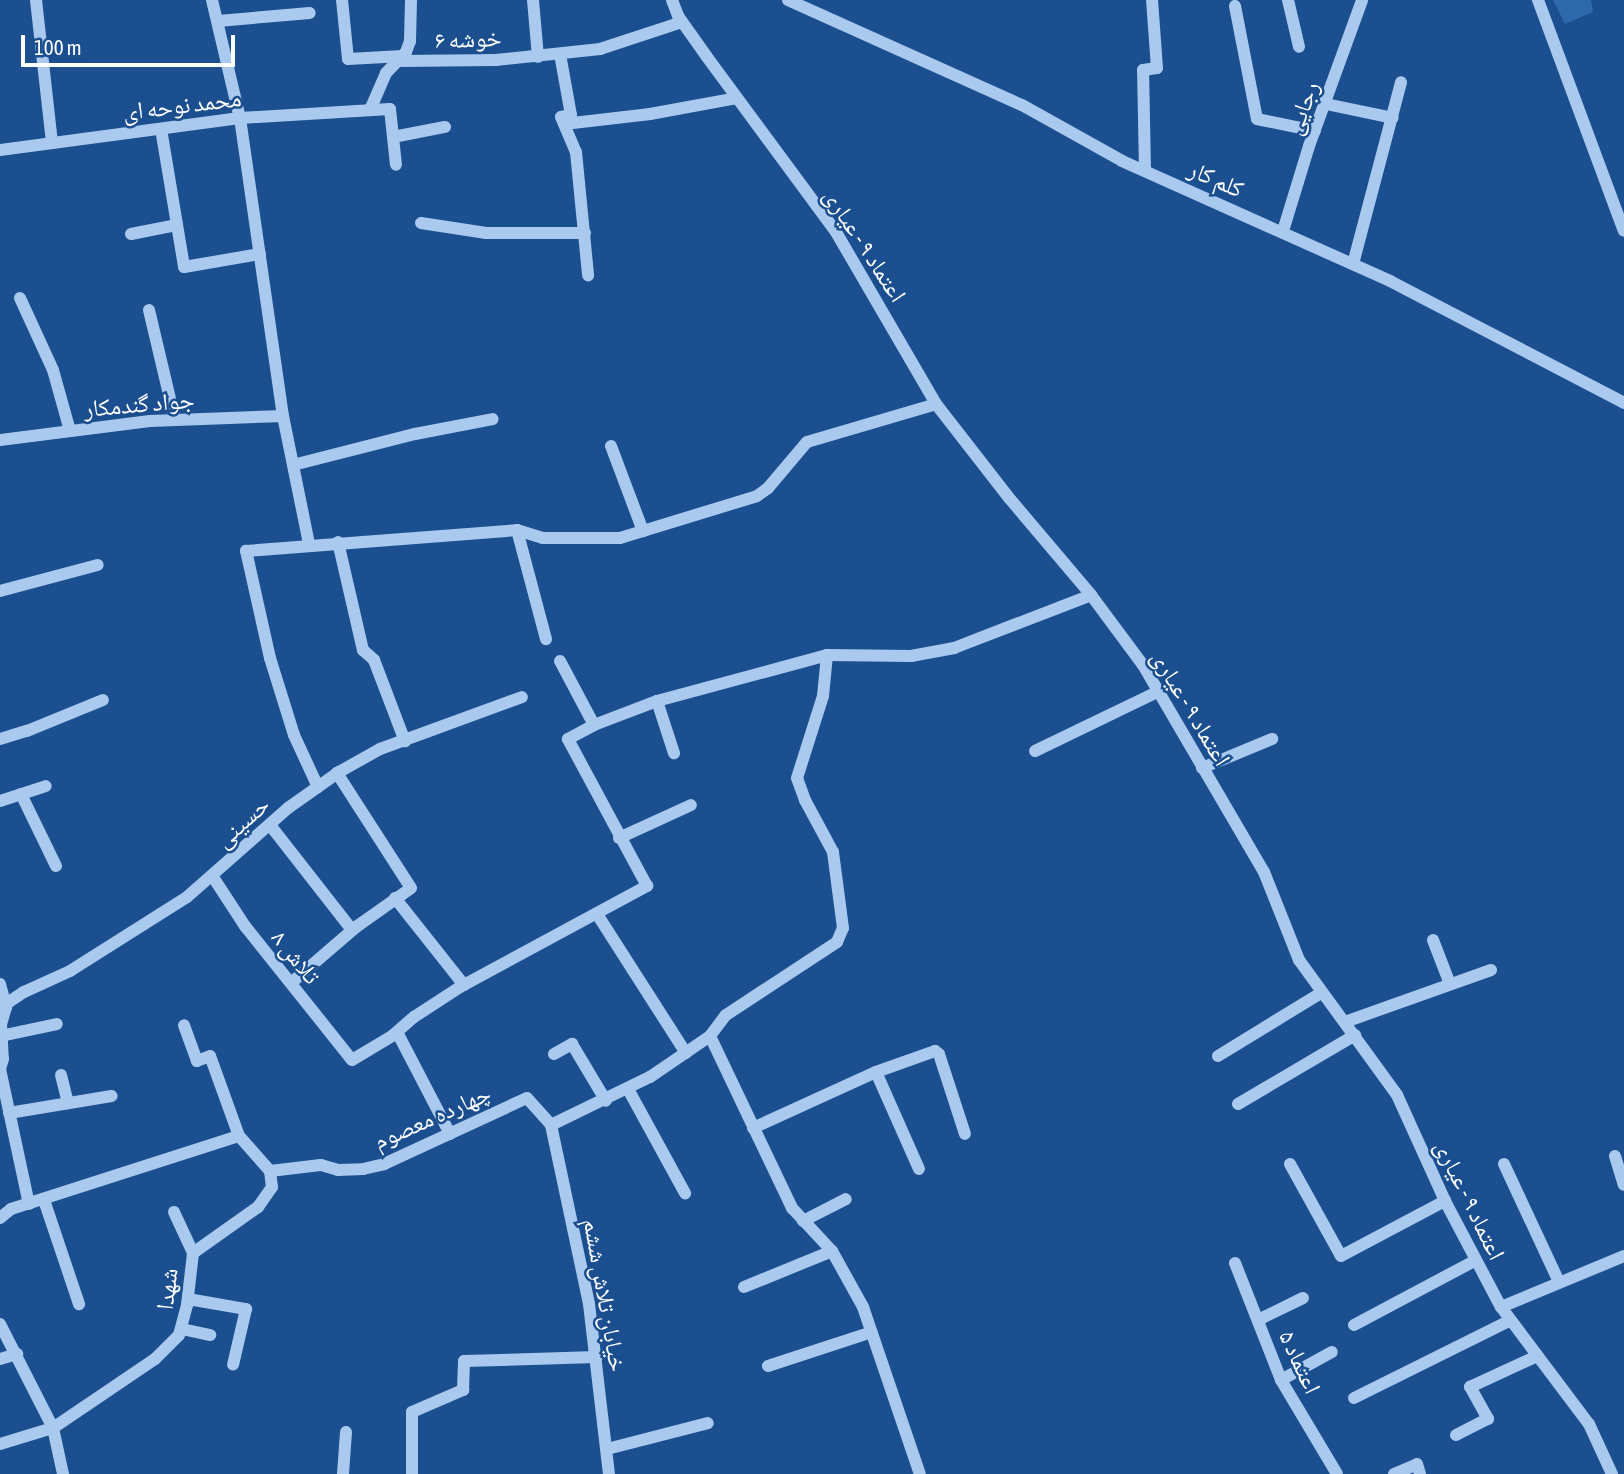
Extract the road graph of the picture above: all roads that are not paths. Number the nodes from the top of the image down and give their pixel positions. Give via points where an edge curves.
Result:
1 (36, 0) edge
2 (212, 0) edge
3 (342, 0) edge
4 (411, 0) edge
5 (533, 0) edge
6 (672, 0) edge
7 (788, 0) edge
8 (1152, 0) edge
9 (1288, 0) edge
10 (1362, 0) edge
11 (1538, 0) edge
12 (1235, 6) dead end
13 (310, 13) dead end
14 (218, 22) junction
15 (682, 22) junction
16 (1299, 47) dead end
17 (560, 54) junction
18 (538, 57) junction
19 (401, 59) junction
20 (1401, 82) dead end
21 (737, 98) junction
22 (1326, 104) junction
23 (370, 110) junction
24 (240, 118) junction
25 (1393, 118) junction
26 (564, 124) junction
27 (445, 127) dead end
28 (161, 129) junction
29 (1315, 131) junction
30 (393, 137) junction
31 (52, 143) junction
32 (0, 150) edge
33 (396, 165) dead end
34 (1145, 171) junction
35 (421, 223) dead end
36 (177, 225) junction
37 (1283, 231) junction
38 (1624, 231) edge
39 (585, 233) junction
40 (131, 234) dead end
41 (260, 254) junction
42 (1353, 264) junction
43 (588, 275) dead end
44 (20, 298) dead end
45 (149, 310) dead end
46 (1624, 403) edge
47 (936, 404) junction
48 (283, 416) junction
49 (493, 419) dead end
50 (175, 420) junction
51 (70, 431) junction
52 (0, 440) edge
53 (611, 446) dead end
54 (293, 465) junction
55 (517, 530) junction
56 (643, 531) junction
57 (338, 542) junction
58 (309, 544) junction
59 (98, 565) dead end
60 (0, 591) edge
61 (1091, 595) junction
62 (547, 639) dead end
63 (827, 655) junction
64 (560, 661) dead end
65 (1157, 692) junction
66 (522, 697) dead end
67 (103, 700) dead end
68 (657, 701) junction
69 (594, 725) junction
70 (0, 738) edge
71 (1272, 739) dead end
72 (405, 741) junction
73 (1035, 751) dead end
74 (674, 753) dead end
75 (1202, 768) junction
76 (337, 773) junction
77 (46, 786) dead end
78 (318, 787) junction
79 (21, 794) junction
80 (0, 801) edge
81 (691, 805) dead end
82 (270, 825) junction
83 (619, 838) junction
84 (56, 866) dead end
85 (213, 877) junction
86 (396, 898) junction
87 (597, 914) junction
88 (352, 930) junction
89 (1433, 940) dead end
90 (1491, 970) dead end
91 (290, 983) junction
92 (0, 984) edge
93 (1450, 984) junction
94 (464, 985) junction
95 (1321, 992) junction
96 (3, 1007) edge
97 (1345, 1022) junction
98 (57, 1024) dead end
99 (184, 1025) dead end
100 (397, 1032) junction
101 (1355, 1035) junction
102 (1, 1036) edge
103 (710, 1036) junction
104 (686, 1053) junction
105 (554, 1054) dead end
106 (1218, 1056) dead end
107 (876, 1072) junction
108 (61, 1075) dead end
109 (628, 1089) junction
110 (112, 1096) dead end
111 (606, 1101) junction
112 (68, 1103) junction
113 (1238, 1104) dead end
114 (9, 1114) junction
115 (551, 1125) junction
116 (753, 1128) junction
117 (450, 1133) junction
118 (965, 1134) dead end
119 (239, 1136) junction
120 (1615, 1156) dead end
121 (1290, 1164) dead end
122 (1504, 1164) dead end
123 (919, 1169) dead end
124 (270, 1171) junction
125 (1624, 1185) edge
126 (685, 1193) dead end
127 (846, 1199) dead end
128 (44, 1200) junction
129 (1446, 1201) junction
130 (29, 1204) junction
131 (174, 1212) dead end
132 (0, 1218) edge
133 (803, 1221) junction
134 (832, 1251) junction
135 (192, 1253) junction
136 (1624, 1256) edge
137 (1476, 1260) junction
138 (1235, 1263) dead end
139 (1559, 1282) junction
140 (744, 1287) dead end
141 (1303, 1298) dead end
142 (188, 1299) junction
143 (79, 1304) dead end
144 (1501, 1307) junction
145 (1258, 1320) junction
146 (1511, 1320) junction
147 (0, 1324) edge
148 (1353, 1325) dead end
149 (182, 1328) junction
150 (872, 1332) junction
151 (210, 1335) dead end
152 (1332, 1352) dead end
153 (17, 1354) junction
154 (1537, 1356) junction
155 (597, 1357) junction
156 (0, 1359) edge
157 (233, 1365) dead end
158 (768, 1367) dead end
159 (1281, 1380) junction
160 (1354, 1398) dead end
161 (709, 1423) dead end
162 (53, 1428) junction
163 (346, 1432) dead end
164 (1456, 1435) dead end
165 (0, 1444) edge
166 (607, 1449) junction
167 (1419, 1469) edge
168 (63, 1474) edge
169 (342, 1474) edge
170 (412, 1474) edge
171 (609, 1474) edge
172 (920, 1474) edge
173 (1337, 1474) edge
174 (1394, 1474) edge
175 (1612, 1474) edge

1 - 31 street
2 - 14 street
3 - 19 street, خوشه ۶ via 348,59
4 - 19 street via 410,41
5 - 18 street
6 - 15 street, اعتماد ۹ - عیاری
7 - 34 street, کلم کار via 1023,105
8 - 34 street via 1157,68 1143,70
9 - 16 street
10 - 22 street, رجایی
11 - 38 street
12 - 29 street via 1257,119
13 - 14 street
14 - 24 street
15 - 17 street, خوشه ۶ via 600,49
15 - 21 street, اعتماد ۹ - عیاری
17 - 18 street, خوشه ۶
17 - 26 street via 571,115 561,117
18 - 19 street, خوشه ۶
19 - 23 street via 386,73
20 - 25 street
21 - 26 street
21 - 47 street, اعتماد ۹ - عیاری via 836,232
22 - 25 street
22 - 29 street, رجایی
23 - 24 street, محمد نوحه ای
23 - 30 street via 390,109
24 - 28 street, محمد نوحه ای
24 - 41 street
25 - 42 street
26 - 39 street via 576,152
27 - 30 street
28 - 31 street, محمد نوحه ای
28 - 36 street
29 - 37 street, رجایی
30 - 33 street
31 - 32 street, محمد نوحه ای
34 - 37 street, کلم کار
35 - 39 street via 486,233
36 - 40 street
36 - 41 street via 184,267
37 - 42 street, کلم کار
39 - 43 street
41 - 48 street
42 - 46 street, کلم کار
44 - 51 street via 54,370
45 - 50 street
47 - 56 street via 807,442 757,496
47 - 61 street, اعتماد ۹ - عیاری
48 - 50 street, جواد گندمکار
48 - 54 street
49 - 54 street
50 - 51 street, جواد گندمکار
51 - 52 street, جواد گندمکار
53 - 56 street
54 - 58 street
55 - 56 street via 543,538 620,538
55 - 57 street
55 - 62 street
57 - 58 street
57 - 72 street via 363,650 374,660
58 - 78 street via 246,551 270,658 294,735
59 - 60 street
61 - 63 street via 954,648 911,656
61 - 65 street, اعتماد ۹ - عیاری via 1143,665
63 - 68 street
63 - 103 street via 823,696 797,778 833,852 843,928 837,942 726,1015
64 - 69 street
65 - 73 street
65 - 75 street, اعتماد ۹ - عیاری
66 - 72 street, حسینی
67 - 70 street
68 - 69 street
68 - 74 street
69 - 83 street via 568,740
71 - 75 street
72 - 76 street, حسینی
75 - 95 street, اعتماد ۹ - عیاری via 1258,861 1299,960
76 - 78 street, حسینی
76 - 86 street via 411,888
77 - 79 street
78 - 82 street, حسینی
79 - 80 street
79 - 84 street
81 - 83 street
82 - 85 street, حسینی
82 - 88 street
83 - 87 street via 647,886
85 - 91 street, تلاش ۸
85 - 96 street, حسینی via 135,932
86 - 88 street
86 - 94 street
87 - 94 street
87 - 104 street
88 - 91 street
89 - 93 street
90 - 93 street
91 - 100 street, تلاش ۸ via 352,1060
92 - 96 street
93 - 97 street
94 - 100 street
95 - 97 street, اعتماد ۹ - عیاری
95 - 106 street
96 - 102 street
97 - 101 street, اعتماد ۹ - عیاری
98 - 102 street
99 - 119 street via 197,1061 210,1056
100 - 117 street
101 - 113 street
101 - 129 street, اعتماد ۹ - عیاری via 1404,1107
102 - 114 street via 0,1069
103 - 104 street
103 - 116 street
104 - 109 street
105 - 111 street via 572,1044
107 - 116 street
107 - 118 street via 937,1051
107 - 123 street
108 - 112 street
109 - 111 street
109 - 126 street
110 - 112 street
111 - 115 street
112 - 114 street
114 - 130 street
115 - 117 street, چهارده معصوم via 527,1098
115 - 155 street, خیابان تلاش ششم
116 - 133 street via 792,1208
117 - 124 street, چهارده معصوم via 363,1169 321,1165
119 - 124 street
119 - 128 street
120 - 125 street
121 - 129 street via 1342,1256
122 - 139 street
124 - 135 street, شهدا via 273,1181 265,1200
127 - 133 street
128 - 130 street
128 - 143 street
129 - 137 street, اعتماد ۹ - عیاری
130 - 132 street via 10,1209
131 - 135 street
133 - 134 street
134 - 140 street
134 - 150 street
135 - 142 street, شهدا
136 - 139 street
137 - 144 street, اعتماد ۹ - عیاری
137 - 148 street
138 - 145 street, اعتماد ۵
139 - 144 street
141 - 145 street
142 - 149 street, شهدا
142 - 157 street via 246,1308
144 - 146 street, اعتماد ۹ - عیاری
145 - 159 street, اعتماد ۵
146 - 154 street, اعتماد ۹ - عیاری
146 - 160 street
147 - 153 street
149 - 151 street
149 - 162 street, شهدا via 155,1359
150 - 158 street
150 - 172 street
152 - 159 street
153 - 156 street
153 - 162 street
154 - 164 street via 1469,1387 1488,1419
154 - 175 street, اعتماد ۹ - عیاری via 1589,1424
155 - 166 street, خیابان تلاش ششم
155 - 170 street via 464,1361 463,1390 412,1412
159 - 173 street, اعتماد ۵
161 - 166 street
162 - 165 street, شهدا
162 - 168 street
163 - 169 street
166 - 171 street, خیابان تلاش ششم
167 - 174 street

